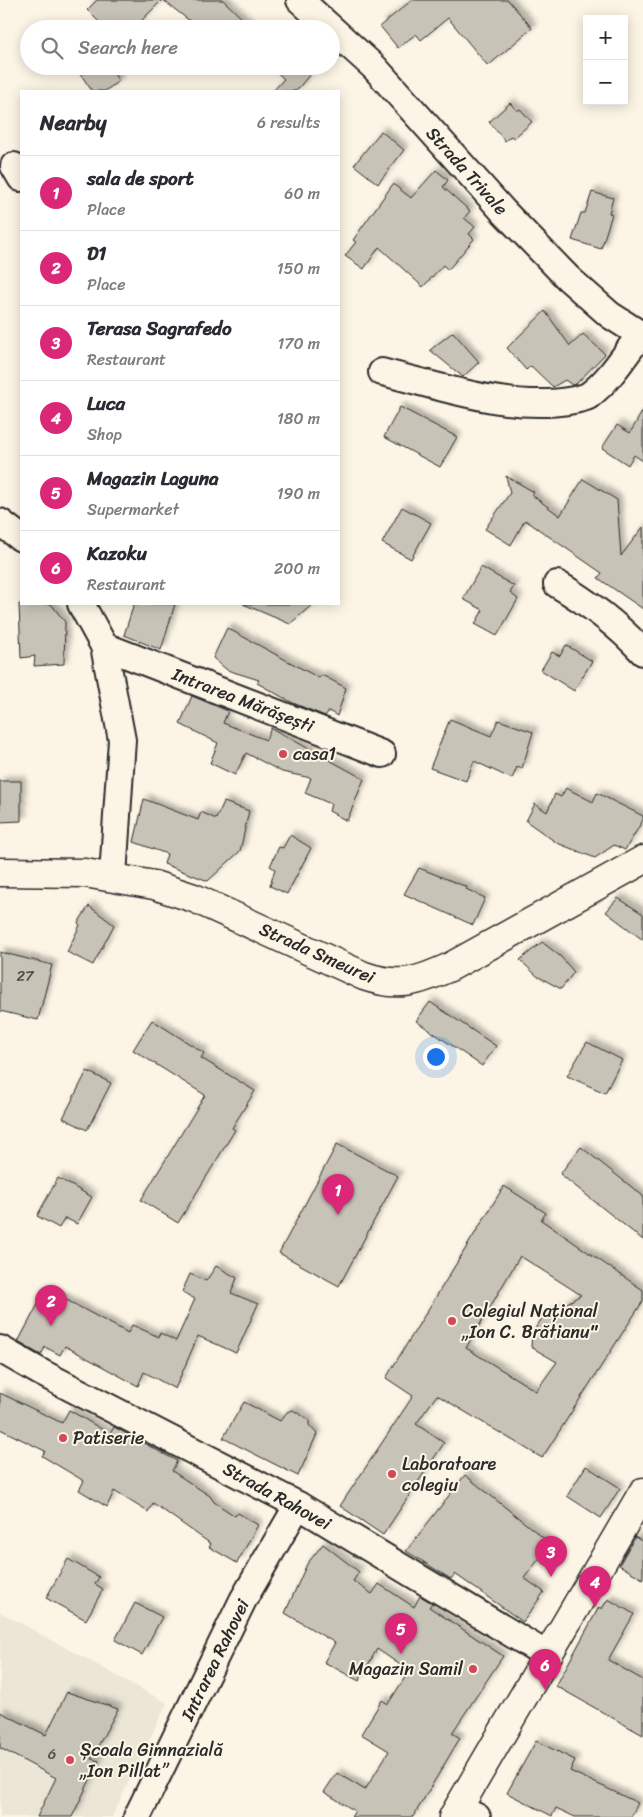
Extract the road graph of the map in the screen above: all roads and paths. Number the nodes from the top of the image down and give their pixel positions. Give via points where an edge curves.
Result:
1 (300, 0) edge
2 (322, 20) edge
3 (340, 36) edge
4 (642, 336) edge
5 (382, 372) dead end
6 (0, 522) edge
7 (20, 537) edge
8 (557, 584) dead end
9 (82, 605) edge
10 (104, 646) junction
11 (643, 652) edge
12 (382, 754) dead end
13 (643, 860) edge
14 (0, 872) edge
15 (113, 876) junction
16 (0, 1349) edge
17 (643, 1492) edge
18 (298, 1505) junction
19 (547, 1655) junction
20 (463, 1814) edge
21 (137, 1817) edge

1 - 2 street, Strada Trivale
3 - 4 street, Strada Trivale via 375,68 568,278
4 - 5 street via 611,376 587,397 561,402 521,402
6 - 7 street
8 - 11 street via 595,607
9 - 10 street
10 - 12 street, Intrarea Mărășești
10 - 15 street via 122,740
13 - 15 main road, Strada Smeurei via 450,967 406,983 385,983 364,976 194,898
14 - 15 main road, Strada Smeurei via 50,871
16 - 18 street, Strada Rahovei
17 - 19 main road
18 - 19 street, Strada Rahovei
18 - 21 street, Intrarea Rahovei via 243,1600
19 - 20 main road

